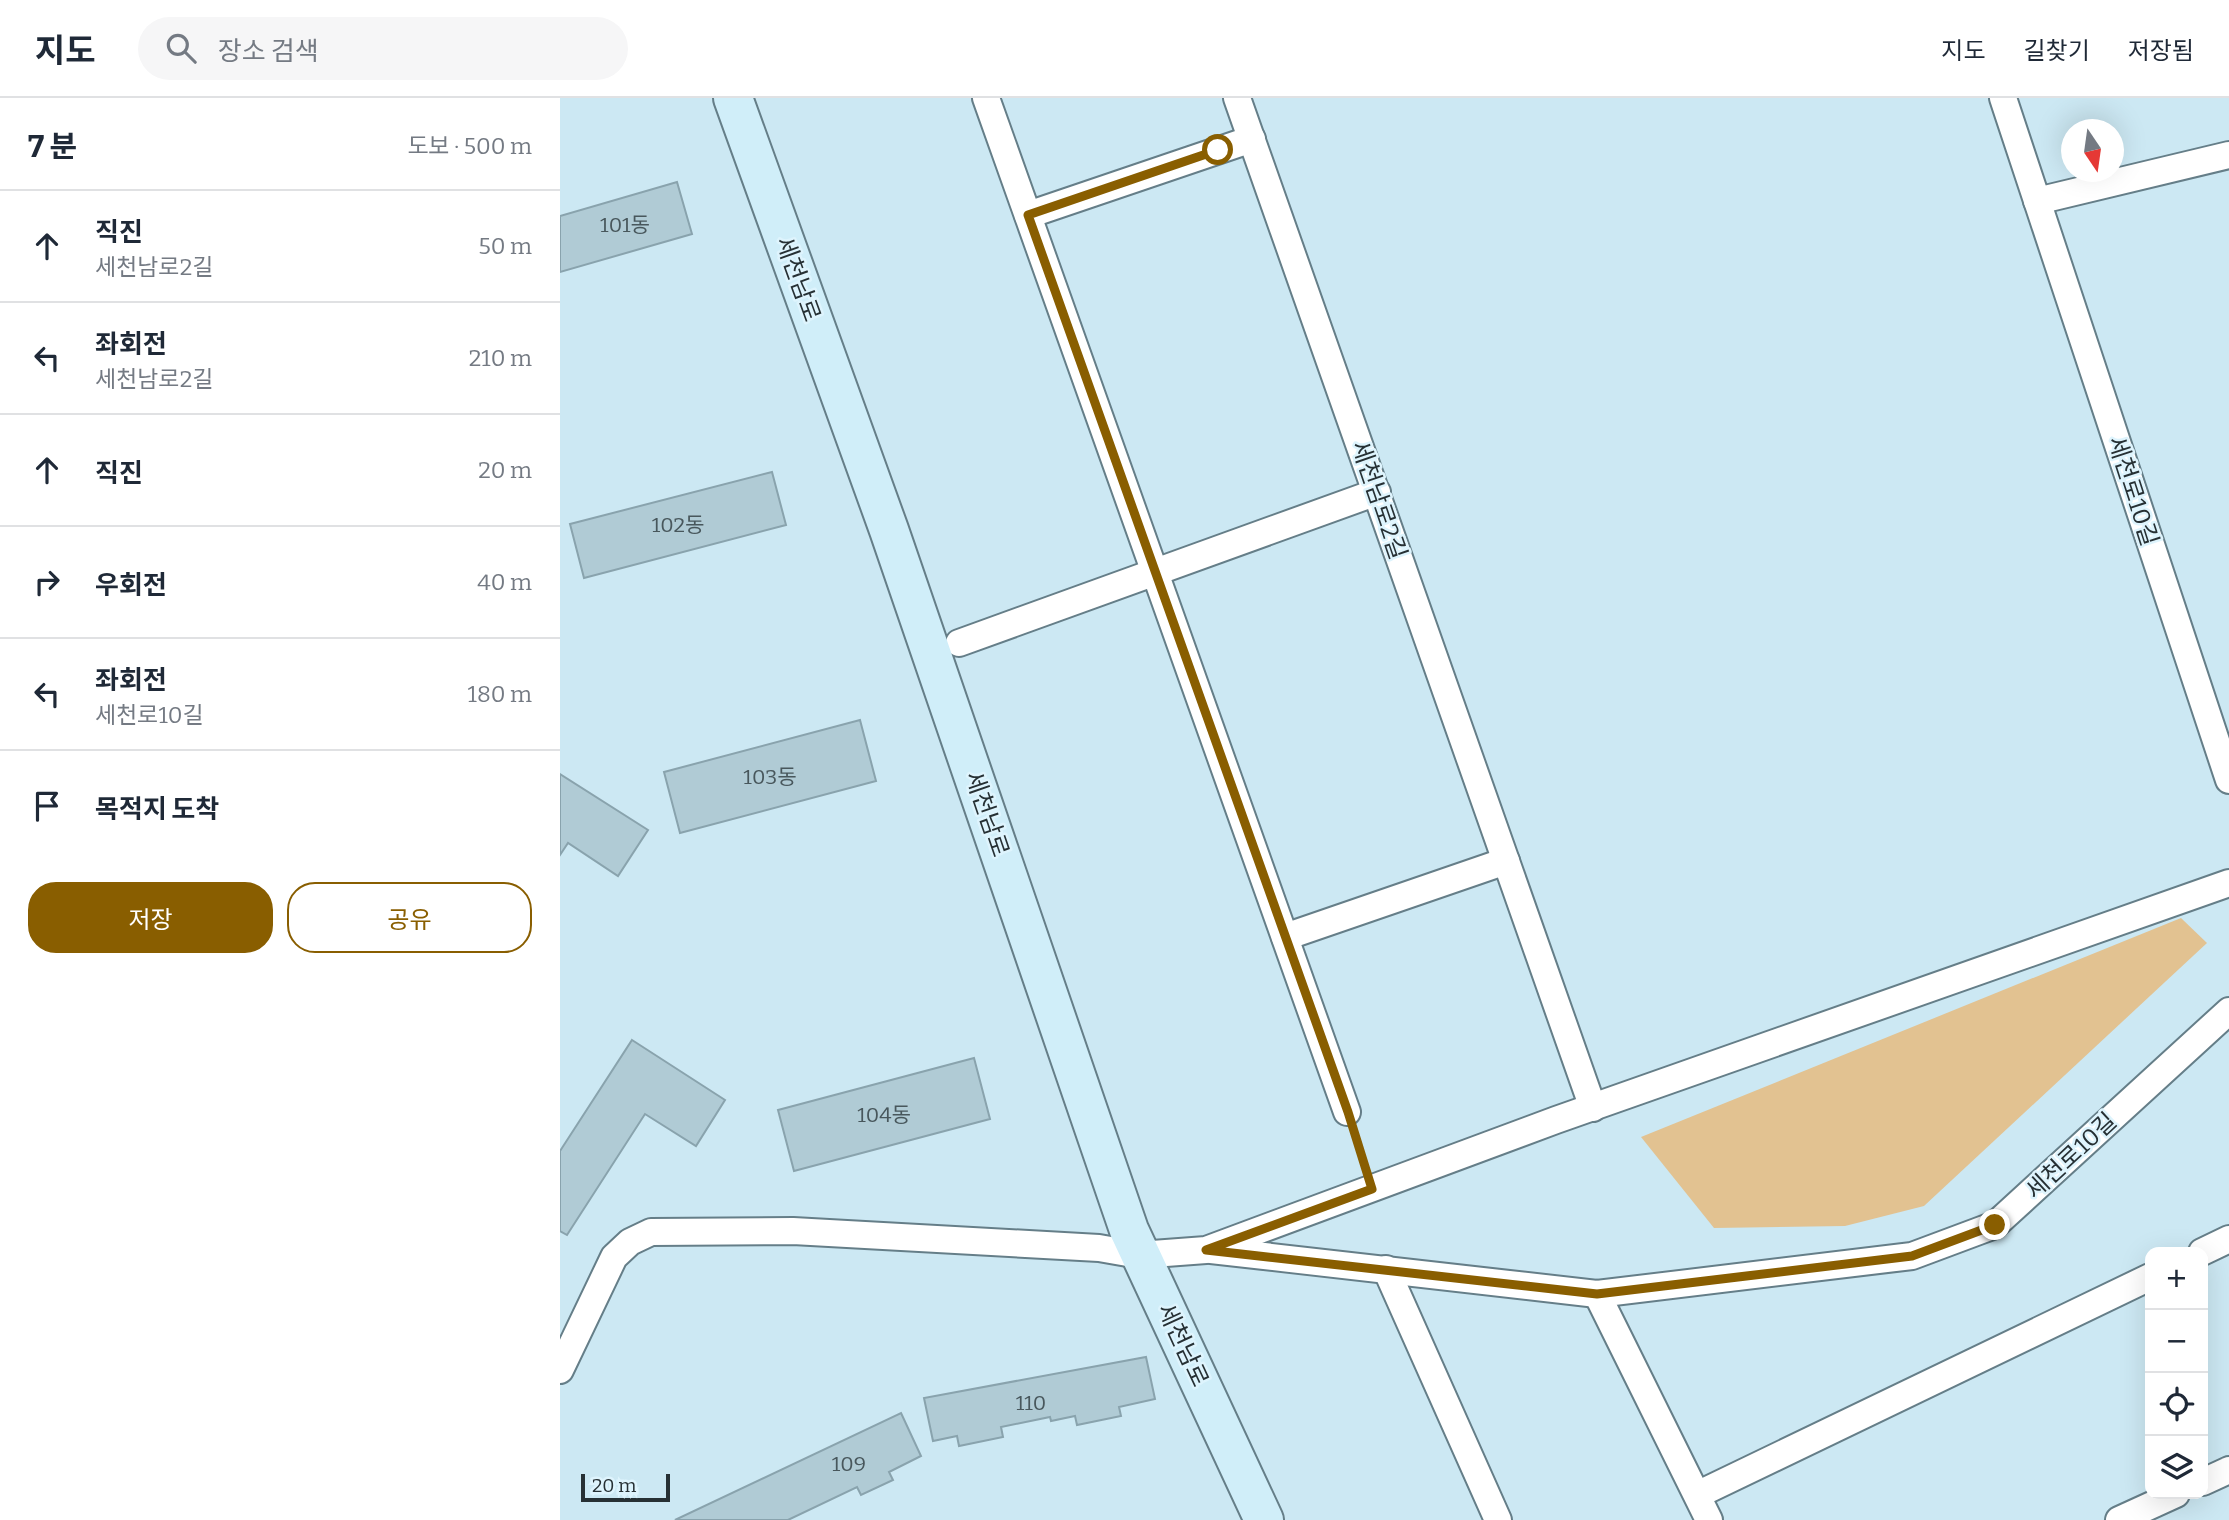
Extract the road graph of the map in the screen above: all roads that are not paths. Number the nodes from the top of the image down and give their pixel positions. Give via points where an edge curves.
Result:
1 (733, 98) edge
2 (986, 98) edge
3 (1237, 98) edge
4 (2003, 98) edge
5 (1252, 139) junction
6 (2229, 155) edge
7 (2037, 201) junction
8 (1028, 215) junction
9 (1377, 492) junction
10 (1155, 572) junction
11 (959, 643) dead end
12 (2229, 780) edge
13 (1506, 861) junction
14 (2229, 883) edge
15 (1285, 937) junction
16 (2229, 1011) edge
17 (1593, 1108) junction
18 (1348, 1112) road end
19 (2229, 1239) edge
20 (2208, 1249) edge
21 (1206, 1250) junction
22 (1139, 1255) junction
23 (1386, 1269) junction
24 (2145, 1279) edge
25 (1597, 1294) junction
26 (560, 1370) edge
27 (2229, 1470) edge
28 (2208, 1480) edge
29 (1699, 1494) junction
30 (2165, 1499) edge
31 (1264, 1520) edge
32 (1498, 1520) edge
33 (1709, 1520) edge
34 (2119, 1520) edge

1 - 22 street, 세천남로 via 889,530
2 - 8 street
3 - 5 street, 세천남로2길
4 - 7 street, 세천로10길
5 - 8 street
5 - 9 street, 세천남로2길
6 - 7 street
7 - 12 street, 세천로10길
8 - 10 street
9 - 10 street
9 - 13 street, 세천남로2길
10 - 11 street
10 - 15 street
13 - 15 street
13 - 17 street, 세천남로2길
14 - 17 street
15 - 18 street
16 - 25 street, 세천로10길 via 1995,1225 1912,1256
17 - 21 street
19 - 20 street
21 - 22 street
21 - 23 street, 세천로10길
22 - 26 street via 1099,1248 793,1231 651,1233 630,1242 614,1257
22 - 31 street, 세천남로
23 - 25 street, 세천로10길
23 - 32 street
24 - 29 street
25 - 29 street
27 - 28 street
29 - 33 street
30 - 34 street

